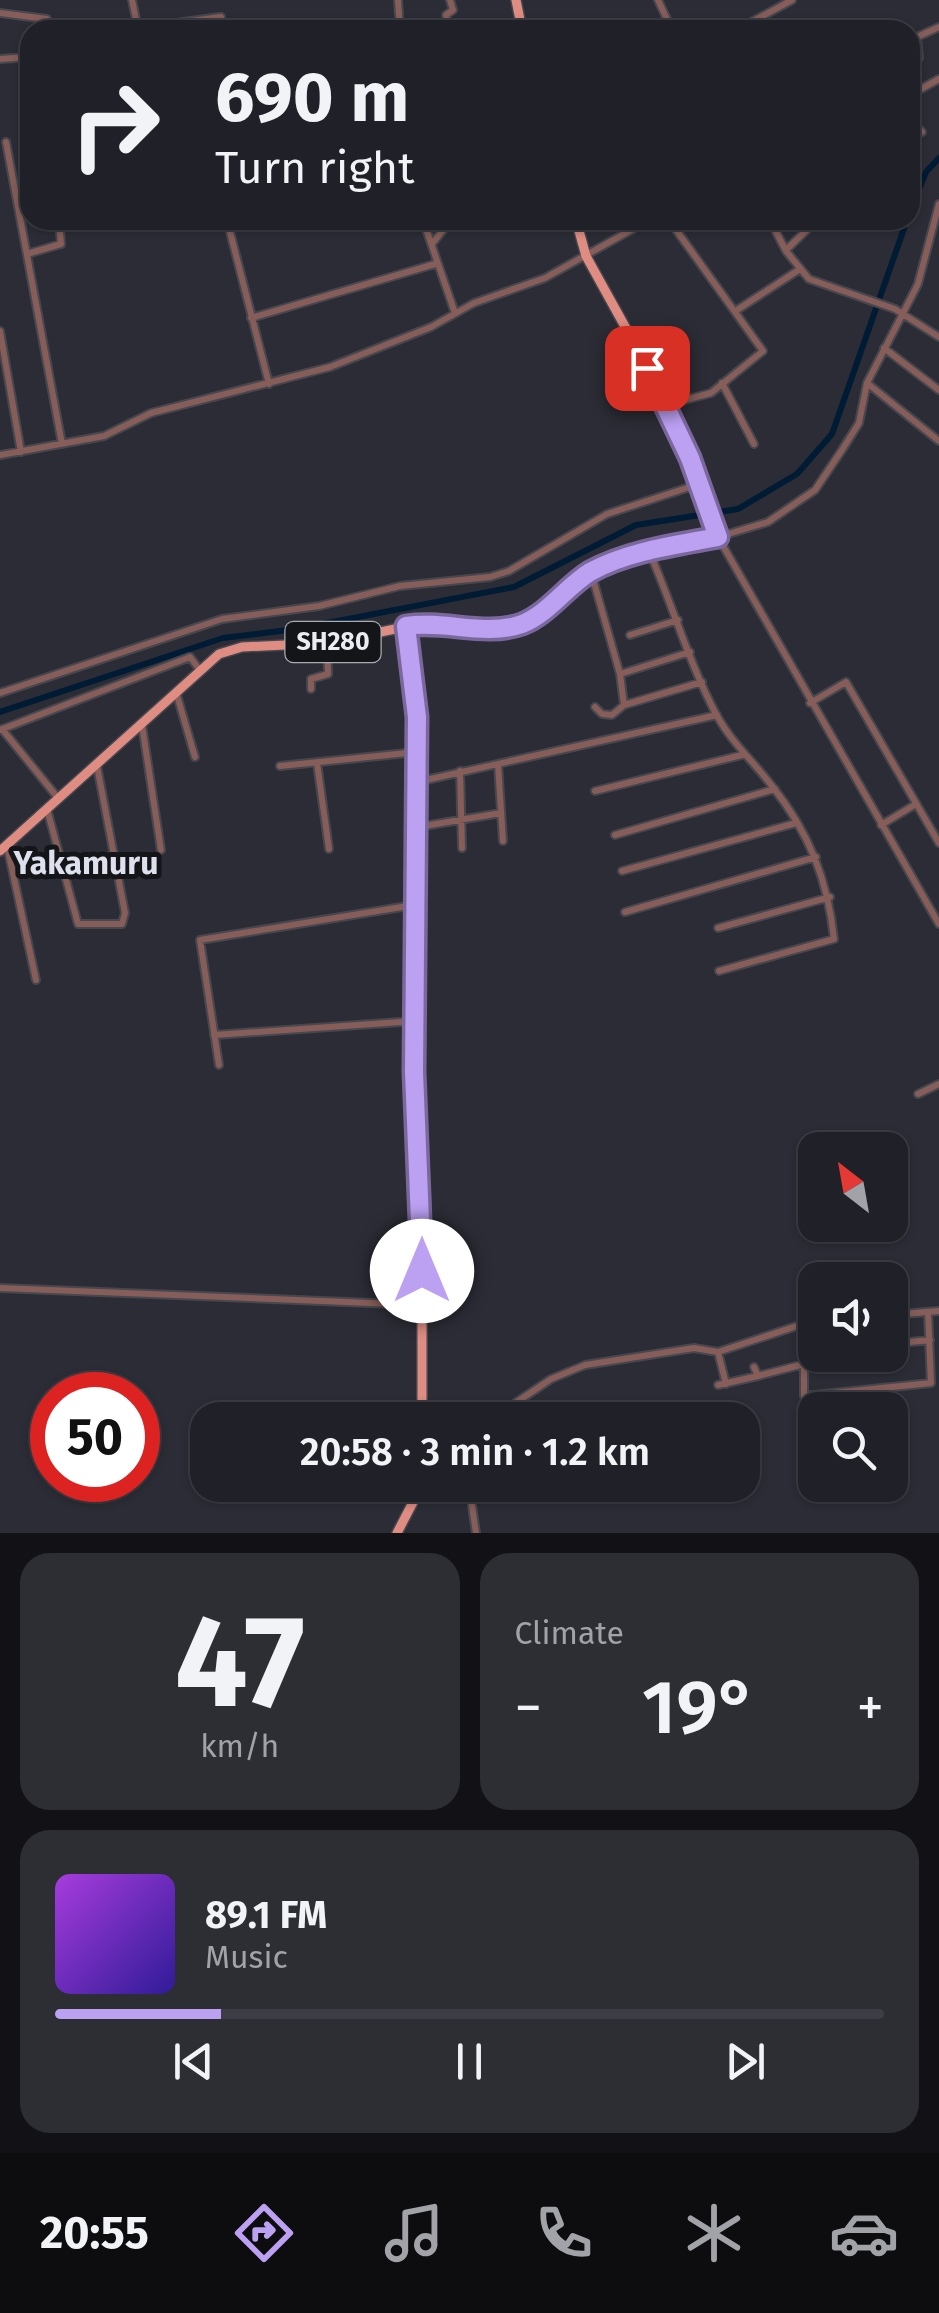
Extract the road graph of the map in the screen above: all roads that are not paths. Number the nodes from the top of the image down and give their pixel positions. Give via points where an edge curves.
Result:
1 (792, 0) edge
2 (0, 13) edge
3 (222, 17) dead end
4 (47, 20) edge
5 (209, 20) edge
6 (755, 20) edge
7 (6, 142) dead end
8 (939, 204) edge
9 (20, 217) edge
10 (22, 230) edge
11 (60, 230) edge
12 (230, 230) edge
13 (427, 230) edge
14 (443, 230) edge
15 (579, 230) edge
16 (631, 230) edge
17 (677, 230) edge
18 (775, 230) edge
19 (807, 230) edge
20 (432, 245) junction
21 (786, 251) junction
22 (27, 254) junction
23 (586, 256) junction
24 (435, 264) junction
25 (800, 269) junction
26 (737, 310) junction
27 (455, 313) junction
28 (904, 314) junction
29 (251, 318) junction
30 (0, 331) edge
31 (939, 337) edge
32 (884, 348) junction
33 (666, 358) dead end
34 (647, 368) junction
35 (722, 383) junction
36 (867, 383) junction
37 (269, 384) junction
38 (939, 390) edge
39 (664, 405) junction
40 (939, 441) edge
41 (62, 444) junction
42 (754, 444) dead end
43 (21, 452) junction
44 (0, 455) edge
45 (701, 484) junction
46 (716, 532) junction
47 (649, 551) junction
48 (591, 572) junction
49 (678, 620) junction
50 (406, 626) junction
51 (630, 636) dead end
52 (327, 643) junction
53 (691, 652) junction
54 (199, 669) junction
55 (620, 674) junction
56 (702, 682) junction
57 (310, 690) dead end
58 (176, 692) junction
59 (0, 693) edge
60 (810, 703) junction
61 (624, 705) junction
62 (595, 707) dead end
63 (716, 715) junction
64 (142, 724) junction
65 (1, 730) edge
66 (417, 752) junction
67 (742, 755) junction
68 (195, 757) dead end
69 (317, 763) junction
70 (498, 764) junction
71 (97, 766) junction
72 (280, 766) dead end
73 (460, 771) junction
74 (417, 782) junction
75 (775, 789) junction
76 (595, 791) dead end
77 (59, 799) junction
78 (916, 804) junction
79 (48, 809) junction
80 (501, 813) junction
81 (461, 821) junction
82 (796, 823) junction
83 (881, 825) junction
84 (418, 828) junction
85 (616, 834) dead end
86 (503, 841) dead end
87 (939, 842) edge
88 (4, 848) edge
89 (462, 848) dead end
90 (329, 849) dead end
91 (162, 850) dead end
92 (816, 857) junction
93 (622, 871) dead end
94 (830, 896) junction
95 (414, 905) junction
96 (625, 912) dead end
97 (939, 924) edge
98 (718, 928) dead end
99 (719, 972) dead end
100 (36, 980) dead end
101 (416, 1020) junction
102 (214, 1035) junction
103 (219, 1065) dead end
104 (939, 1084) edge
105 (918, 1094) dead end
106 (0, 1288) edge
107 (420, 1305) junction
108 (939, 1311) edge
109 (928, 1312) junction
110 (908, 1313) edge
111 (798, 1325) edge
112 (930, 1340) junction
113 (908, 1342) edge
114 (718, 1352) junction
115 (754, 1366) dead end
116 (798, 1366) edge
117 (804, 1372) edge
118 (758, 1376) junction
119 (422, 1402) edge
120 (517, 1402) edge
121 (415, 1502) edge
122 (471, 1502) edge
123 (398, 1533) edge
124 (476, 1533) edge

1 - 6 street
2 - 4 street
3 - 5 street
7 - 9 street
8 - 28 street
10 - 22 street
11 - 22 street via 61,244
12 - 29 street
13 - 20 street
14 - 20 street
15 - 23 main road
16 - 23 street
17 - 26 street
18 - 21 street
19 - 21 street
20 - 24 street
21 - 25 street
22 - 41 street
23 - 27 street
23 - 34 main road
24 - 27 street
24 - 29 street
25 - 26 street
25 - 28 street via 815,282
26 - 35 street via 762,351
27 - 37 street via 330,367
28 - 31 street
28 - 32 street
29 - 37 street
30 - 43 street
32 - 36 street
32 - 38 street
33 - 34 street
34 - 39 main road
35 - 39 street via 694,400
35 - 42 street
36 - 40 street
36 - 46 street via 859,423 814,490 768,522
37 - 41 street
39 - 45 main road
41 - 43 street
43 - 44 street
45 - 46 main road
45 - 59 street via 607,514 490,578 400,586 222,619
46 - 47 main road, SH280
46 - 60 street
47 - 48 main road, SH280
47 - 49 street
48 - 50 main road, SH280 via 528,622
48 - 55 street
49 - 51 street
49 - 53 street
50 - 52 main road, SH280
50 - 66 main road
52 - 54 main road, SH280 via 242,647
52 - 57 street via 328,674 310,678
53 - 55 street
53 - 56 street
54 - 58 main road, SH280
54 - 65 street via 190,656
55 - 61 street
56 - 61 street
56 - 63 street
58 - 64 main road, SH280
58 - 68 street
60 - 78 street via 846,682
60 - 83 street
61 - 62 street via 612,715
63 - 67 street
63 - 70 street
64 - 71 main road, SH280
64 - 91 street
65 - 77 street
66 - 69 street
66 - 74 main road
67 - 75 street
67 - 76 street
69 - 72 street
69 - 90 street
70 - 73 street
70 - 80 street
71 - 77 main road, SH280
71 - 79 street via 122,924 78,924
73 - 74 street
73 - 81 street
74 - 84 main road
75 - 82 street
75 - 85 street
77 - 79 main road, SH280
78 - 83 street
78 - 87 street
79 - 88 main road, SH280
80 - 81 street
80 - 86 street
81 - 84 street
81 - 89 street
82 - 92 street
82 - 93 street
83 - 97 street
84 - 95 main road
88 - 100 street
92 - 94 street
92 - 96 street
94 - 98 street
94 - 99 street via 834,939
95 - 101 main road
95 - 102 street via 200,940
101 - 102 street
101 - 107 main road
102 - 103 street
104 - 105 street
106 - 107 street
107 - 119 main road
108 - 109 street
109 - 110 street
109 - 112 street
111 - 114 street
112 - 113 street
112 - 117 street via 931,1383 804,1396
114 - 118 street via 722,1385
114 - 120 street via 694,1348 596,1362
115 - 118 street
116 - 118 street
121 - 123 main road
122 - 124 street

